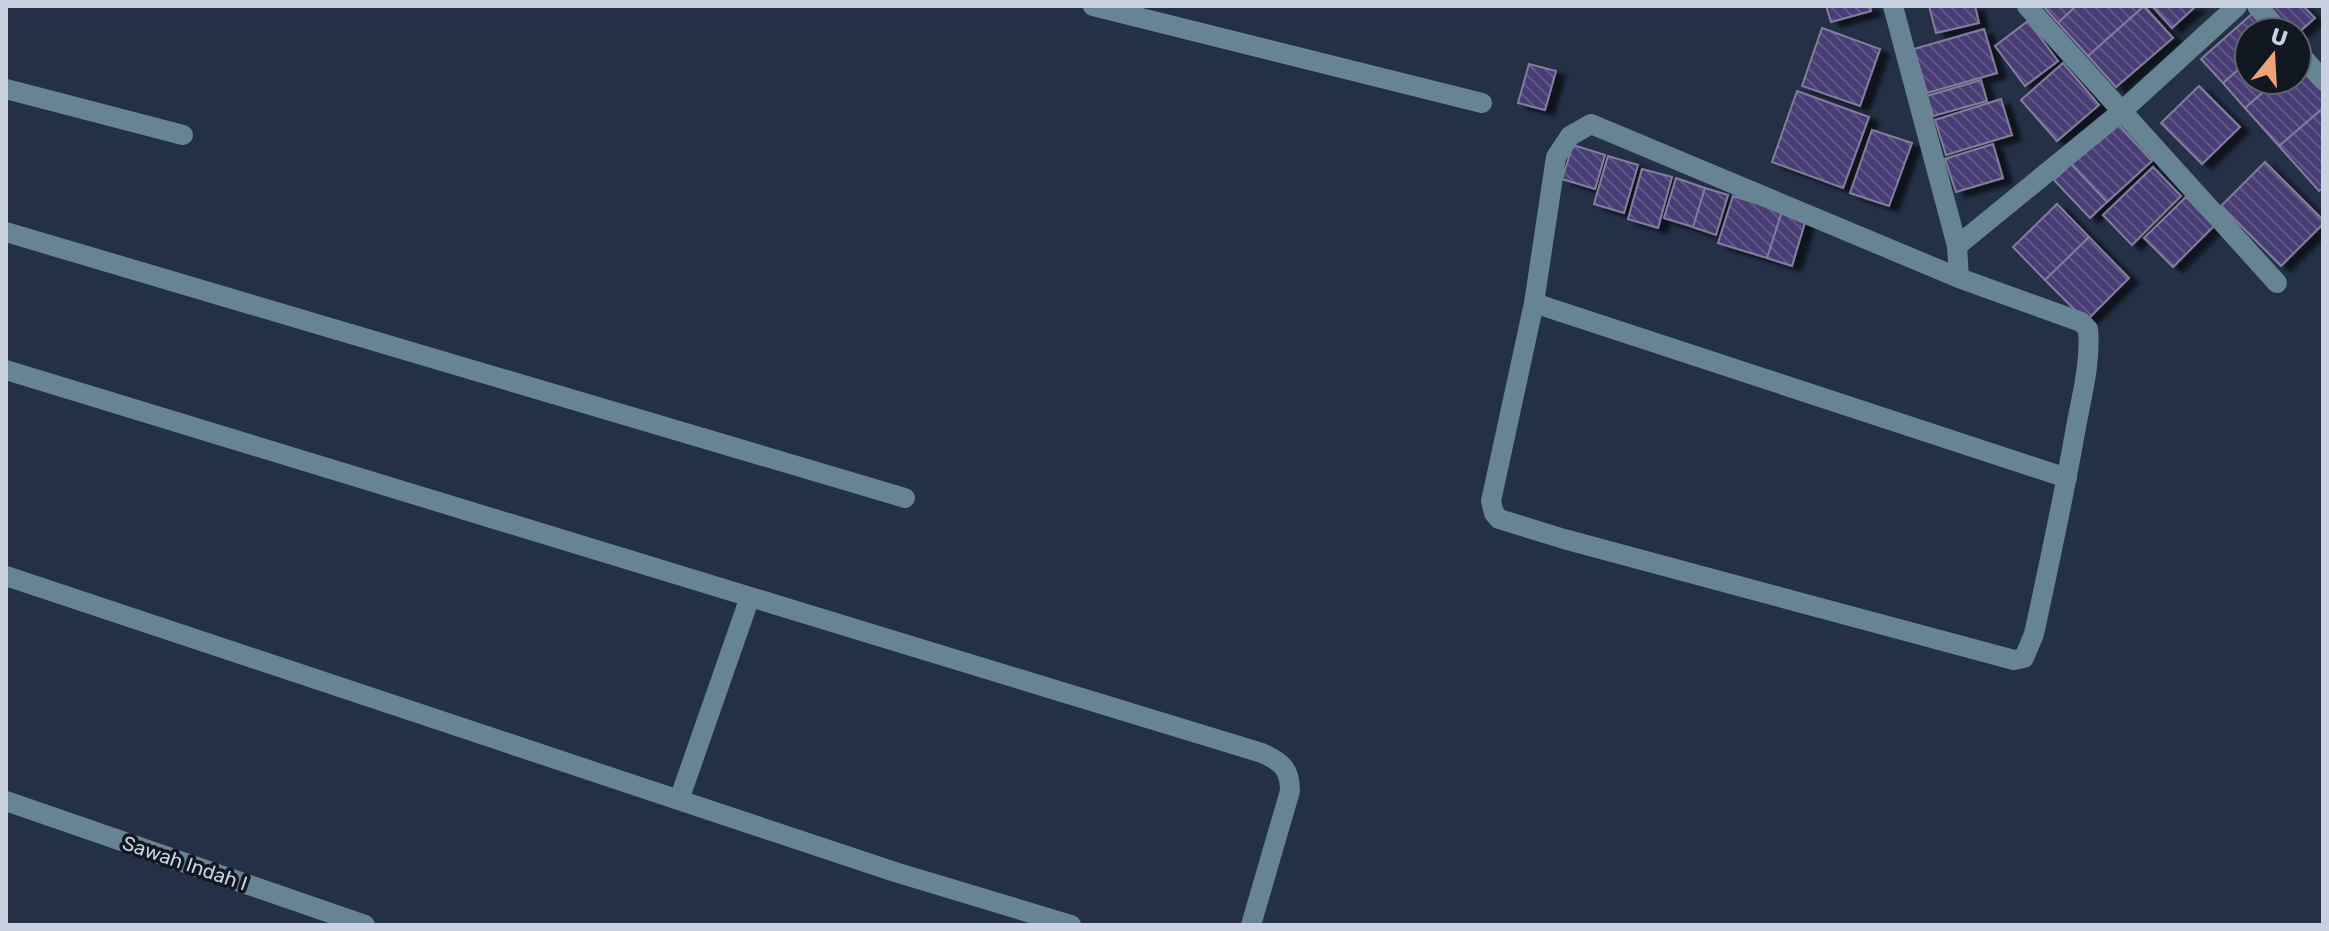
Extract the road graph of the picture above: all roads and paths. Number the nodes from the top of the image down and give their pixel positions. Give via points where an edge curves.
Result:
1 (1093, 6) edge
2 (1893, 6) edge
3 (2027, 6) edge
4 (2237, 6) edge
5 (6, 89) edge
6 (1482, 103) dead end
7 (2121, 112) junction
8 (183, 135) dead end
9 (6, 232) edge
10 (1957, 246) junction
11 (1959, 278) junction
12 (2277, 283) dead end
13 (1534, 303) junction
14 (6, 370) edge
15 (2067, 478) junction
16 (905, 498) dead end
17 (6, 576) edge
18 (750, 597) junction
19 (679, 800) junction
20 (6, 801) edge
21 (365, 925) edge
22 (1071, 925) edge
23 (1251, 925) edge

1 - 6 street
2 - 10 street
3 - 7 street
4 - 7 street
5 - 8 street
7 - 10 street
7 - 12 street
9 - 16 street
10 - 11 street
11 - 13 street via 1591,124 1570,136 1556,157
11 - 15 street via 2088,329 2090,344
13 - 15 street
13 - 15 street via 1491,501 1499,519 2014,660 2024,658 2034,634
14 - 18 street
17 - 19 street
18 - 19 street
18 - 23 street via 1277,760 1290,776 1290,791
19 - 22 street
20 - 21 street, Sawah Indah I

